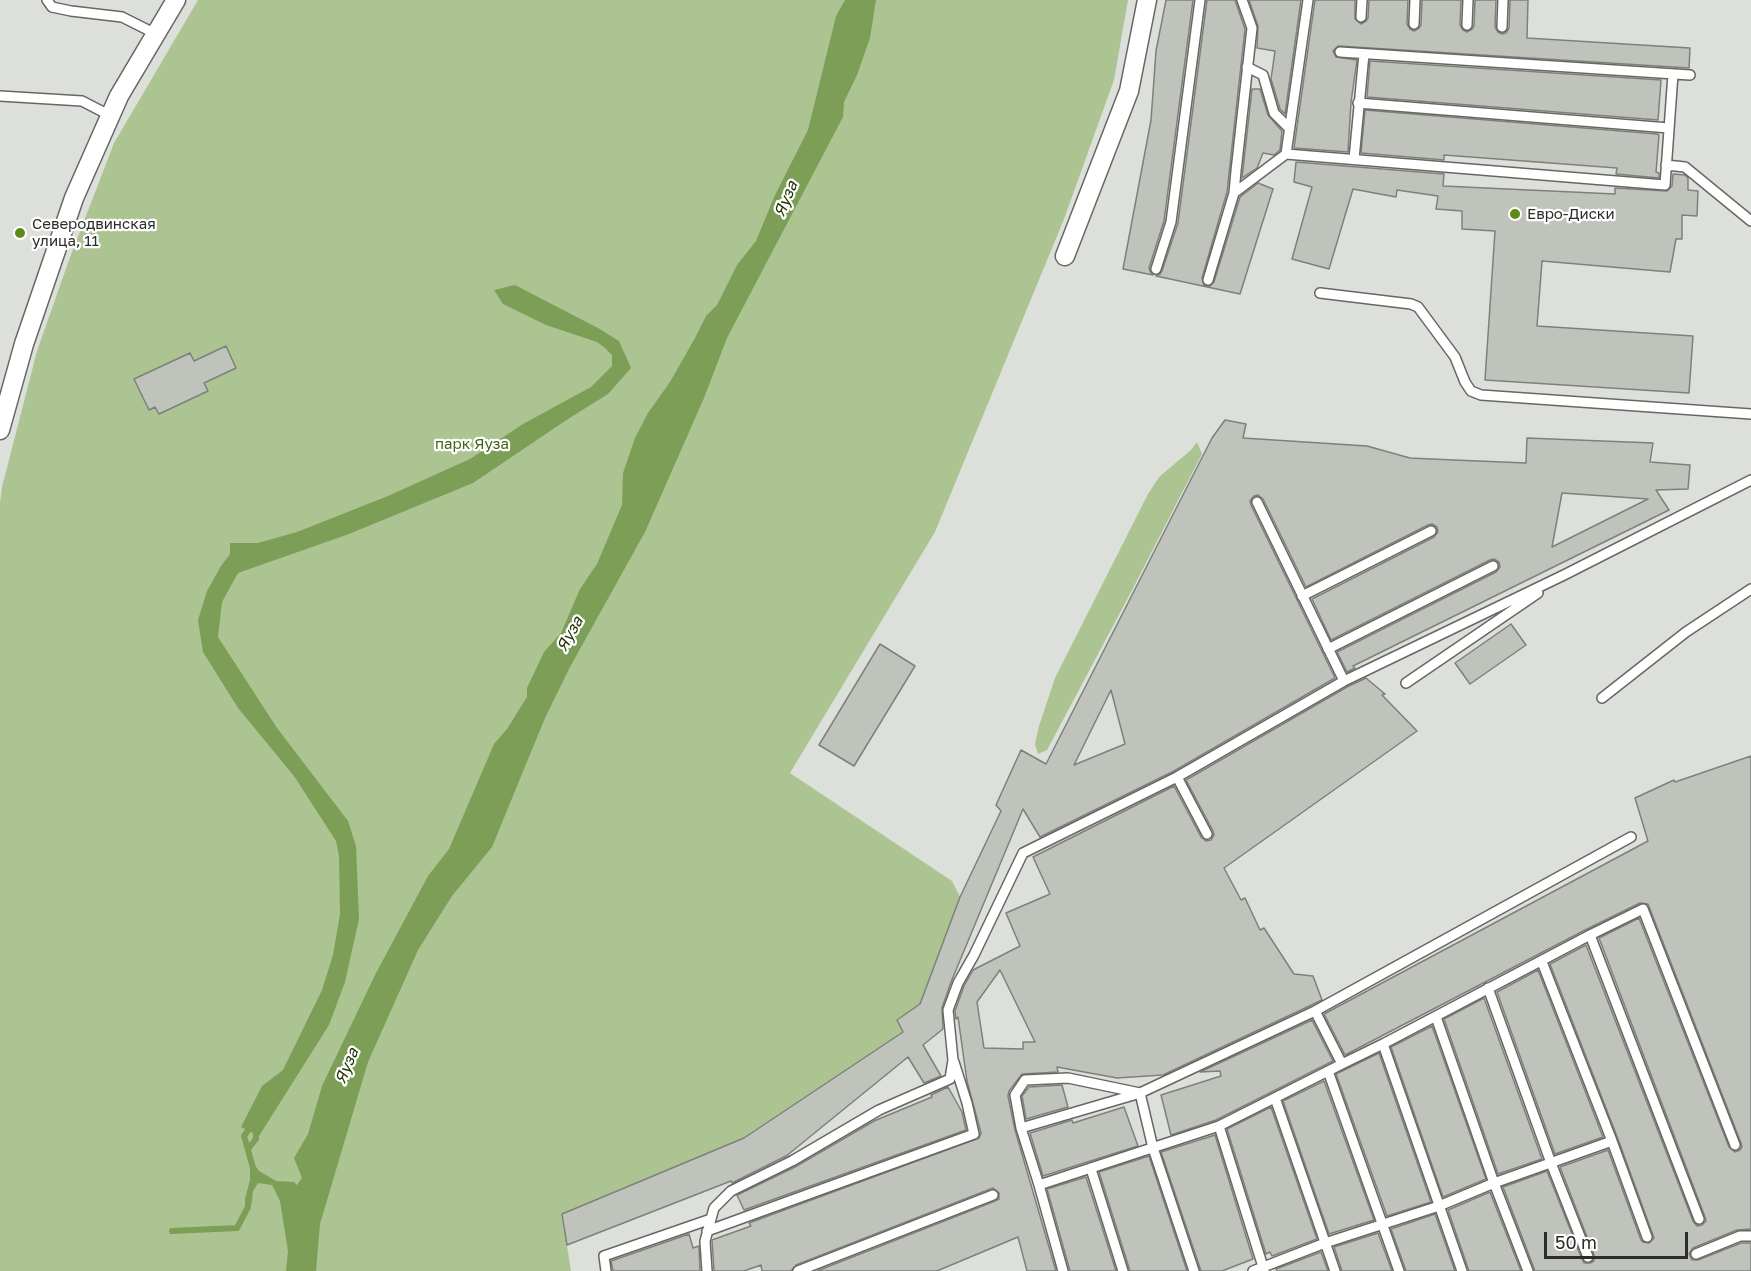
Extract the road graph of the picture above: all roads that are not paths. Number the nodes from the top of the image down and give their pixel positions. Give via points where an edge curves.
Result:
1 (47, 0) edge
2 (176, 0) edge
3 (1147, 0) edge
4 (1200, 0) edge
5 (1242, 0) edge
6 (1308, 0) edge
7 (1362, 0) edge
8 (1415, 0) edge
9 (1468, 0) edge
10 (1503, 0) edge
11 (1361, 17) dead end
12 (1414, 24) dead end
13 (1467, 25) dead end
14 (1502, 27) dead end
15 (156, 34) junction
16 (1340, 52) dead end
17 (1364, 54) junction
18 (1247, 67) junction
19 (1673, 74) junction
20 (1690, 75) dead end
21 (0, 96) edge
22 (1358, 104) junction
23 (109, 115) junction
24 (1290, 128) junction
25 (1669, 128) junction
26 (1286, 154) junction
27 (1354, 159) junction
28 (1666, 165) junction
29 (1234, 193) junction
30 (1751, 221) edge
31 (1065, 256) dead end
32 (1156, 269) dead end
33 (1208, 280) dead end
34 (1320, 293) dead end
35 (1751, 414) edge
36 (0, 430) edge
37 (1751, 480) edge
38 (1257, 502) dead end
39 (1431, 531) dead end
40 (1493, 566) dead end
41 (1564, 575) junction
42 (1751, 589) edge
43 (1302, 596) junction
44 (1328, 649) junction
45 (1344, 681) junction
46 (1406, 683) dead end
47 (1602, 698) dead end
48 (1177, 777) junction
49 (1207, 834) dead end
50 (1631, 837) dead end
51 (1590, 935) junction
52 (1542, 962) junction
53 (1488, 988) junction
54 (1315, 1011) junction
55 (1436, 1017) junction
56 (1383, 1044) junction
57 (953, 1060) junction
58 (1342, 1064) junction
59 (1328, 1071) junction
60 (1140, 1093) junction
61 (1275, 1098) junction
62 (1219, 1126) junction
63 (1021, 1128) junction
64 (1612, 1141) junction
65 (1735, 1145) dead end
66 (1153, 1148) junction
67 (1551, 1163) junction
68 (1091, 1169) junction
69 (1494, 1183) junction
70 (1039, 1185) junction
71 (993, 1195) dead end
72 (1439, 1206) junction
73 (711, 1219) junction
74 (1699, 1219) dead end
75 (1382, 1224) junction
76 (707, 1231) junction
77 (1751, 1236) edge
78 (1647, 1237) dead end
79 (1325, 1243) junction
80 (1696, 1254) dead end
81 (1588, 1257) dead end
82 (1263, 1269) edge
83 (606, 1271) edge
84 (707, 1271) edge
85 (798, 1271) edge
86 (1063, 1271) edge
87 (1123, 1271) edge
88 (1194, 1271) edge
89 (1253, 1271) edge
90 (1335, 1271) edge
91 (1399, 1271) edge
92 (1462, 1271) edge
93 (1528, 1271) edge

1 - 15 lane via 52,7 122,17
2 - 15 street
3 - 31 street via 1129,91
4 - 32 lane via 1172,222
5 - 18 lane via 1252,28
6 - 24 lane
7 - 11 lane
8 - 12 lane
9 - 13 lane
10 - 14 lane
15 - 23 street
16 - 17 lane
17 - 19 lane
17 - 22 lane
18 - 24 lane via 1263,75 1274,113
18 - 29 lane
19 - 20 lane
19 - 25 lane
21 - 23 lane via 82,101
22 - 25 lane
22 - 27 lane
23 - 36 street via 54,253
24 - 26 lane
25 - 28 lane
26 - 27 lane
26 - 29 lane
27 - 28 lane via 1665,185
28 - 30 lane via 1686,167
29 - 33 lane
34 - 35 lane via 1418,307 1455,357 1465,382 1481,395
37 - 41 lane
38 - 43 lane
39 - 43 lane
40 - 44 lane
41 - 45 lane
41 - 46 lane
42 - 47 lane via 1686,632
43 - 44 lane
44 - 45 lane
45 - 48 lane
48 - 49 lane
48 - 57 lane via 1023,853 948,1010
50 - 54 lane
51 - 52 lane
51 - 65 lane via 1643,909
51 - 74 lane
52 - 53 lane
52 - 64 lane
53 - 55 lane
53 - 67 lane
54 - 58 lane
54 - 60 lane
55 - 56 lane
55 - 69 lane
56 - 58 lane
56 - 72 lane
57 - 73 lane via 951,1079 879,1110 731,1191 714,1209
57 - 76 lane via 974,1134
58 - 59 lane
59 - 61 lane
59 - 75 lane
60 - 63 lane
60 - 63 lane via 1068,1078 1025,1080 1015,1095
60 - 66 lane
61 - 62 lane
61 - 79 lane
62 - 66 lane
62 - 82 lane
63 - 70 lane
64 - 67 lane
64 - 78 lane
66 - 68 lane
66 - 88 lane
67 - 69 lane
67 - 81 lane
68 - 70 lane
68 - 87 lane
69 - 72 lane
69 - 93 lane
70 - 86 lane
71 - 85 lane
72 - 75 lane
72 - 92 lane
73 - 76 lane
73 - 83 lane via 604,1256
75 - 79 lane
75 - 91 lane
76 - 84 lane
77 - 80 lane via 1740,1236
79 - 82 lane
79 - 90 lane
82 - 89 lane

